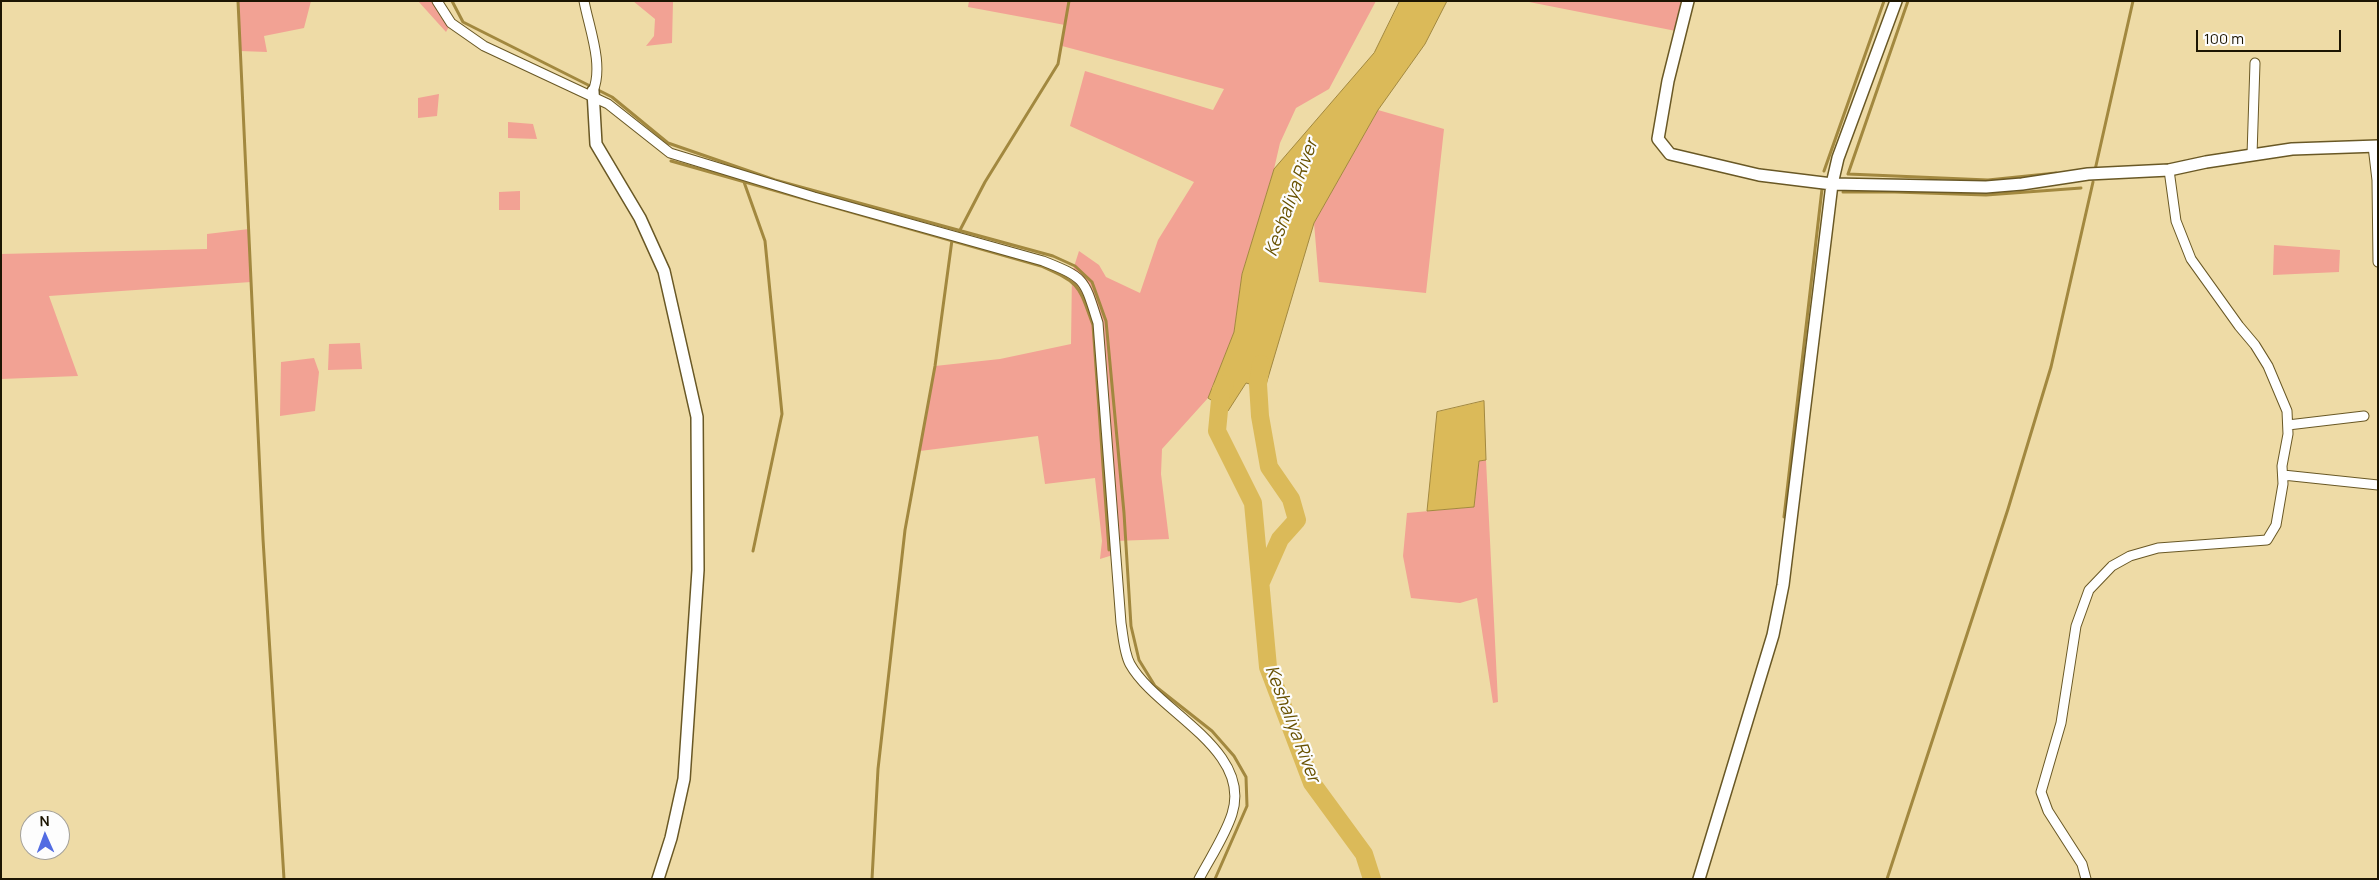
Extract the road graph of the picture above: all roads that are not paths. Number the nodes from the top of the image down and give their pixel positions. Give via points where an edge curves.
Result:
1 (437, 1) edge
2 (584, 1) edge
3 (1688, 1) edge
4 (1896, 1) edge
5 (2255, 63) dead end
6 (593, 91) junction
7 (2375, 146) edge
8 (2252, 155) junction
9 (2170, 170) junction
10 (1832, 184) junction
11 (2378, 262) edge
12 (2364, 416) dead end
13 (2288, 425) junction
14 (2283, 475) junction
15 (2378, 485) edge
16 (658, 879) edge
17 (1199, 879) edge
18 (1699, 879) edge
19 (2086, 879) edge

1 - 6 street via 451,23 484,46
2 - 6 street via 596,64
3 - 10 street via 1658,139 1670,154 1759,175
4 - 10 street via 1838,158
5 - 8 street
6 - 16 street via 596,144 640,218 664,271 697,417 698,570 684,779
6 - 17 street via 670,153 1043,261 1072,273 1087,286 1098,323 1121,623 1129,663 1150,690 1206,739 1233,777 1232,814
7 - 8 street via 2292,149
7 - 11 street
8 - 9 street
9 - 10 street via 2088,174 1986,186
9 - 13 street via 2176,221 2191,259 2268,366 2287,411
10 - 18 street via 1783,585 1773,635
12 - 13 street
13 - 14 street
14 - 15 street
14 - 19 street via 2276,525 2267,540 2158,548 2130,556 2112,566 2089,590 2076,626 2061,723 2040,792 2048,811 2082,864

